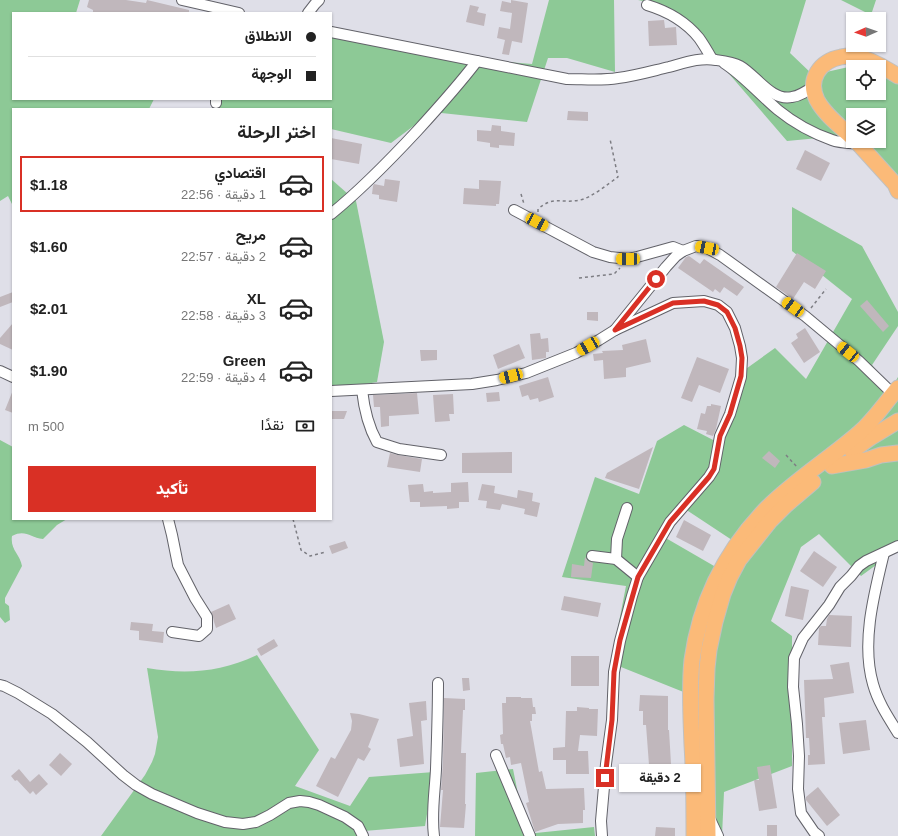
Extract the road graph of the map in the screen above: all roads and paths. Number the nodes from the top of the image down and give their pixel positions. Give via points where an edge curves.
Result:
1 (182, 0) edge
2 (319, 0) edge
3 (647, 5) dead end
4 (235, 12) edge
5 (309, 12) edge
6 (332, 32) edge
7 (717, 60) junction
8 (477, 61) junction
9 (898, 76) edge
10 (814, 86) junction
11 (846, 132) edge
12 (610, 139) dead end
13 (846, 141) edge
14 (862, 148) edge
15 (897, 188) edge
16 (514, 210) dead end
17 (332, 213) edge
18 (537, 222) junction
19 (683, 251) junction
20 (628, 259) junction
21 (579, 278) dead end
22 (826, 289) dead end
23 (805, 316) junction
24 (615, 330) junction
25 (0, 371) edge
26 (12, 377) edge
27 (362, 390) junction
28 (332, 391) edge
29 (895, 391) edge
30 (898, 421) edge
31 (874, 427) junction
32 (898, 453) edge
33 (441, 455) dead end
34 (786, 455) dead end
35 (832, 466) junction
36 (805, 475) junction
37 (628, 508) dead end
38 (168, 520) edge
39 (293, 520) edge
40 (898, 546) edge
41 (326, 552) dead end
42 (884, 553) junction
43 (592, 556) dead end
44 (616, 559) junction
45 (638, 577) junction
46 (172, 632) dead end
47 (438, 683) dead end
48 (0, 685) edge
49 (898, 733) edge
50 (496, 755) dead end
51 (708, 815) junction
52 (363, 836) edge
53 (434, 836) edge
54 (530, 836) edge
55 (602, 836) edge
56 (694, 836) edge
57 (708, 836) edge
58 (718, 836) edge
59 (819, 836) edge

1 - 4 street
2 - 5 street
3 - 7 street via 665,11 685,25
6 - 8 street
7 - 8 street via 692,61 618,78 597,80 567,79
7 - 10 street via 739,65 781,98 793,97
7 - 13 street via 729,66 778,110 799,125 833,141
8 - 17 street via 408,141
9 - 10 highway via 869,61 852,56 827,62 816,74
10 - 11 highway via 820,105
12 - 18 path via 618,177 582,200 552,201 544,204 538,209
14 - 15 highway
16 - 18 street
18 - 20 street via 593,252 610,258
19 - 20 street via 673,247
19 - 23 street via 696,246 707,248
19 - 24 street via 666,267
20 - 21 path via 614,274
22 - 23 path
23 - 29 street
24 - 27 street via 576,353 526,373 497,380 472,384
24 - 45 street via 673,303 704,301 718,305 727,312 735,328 742,358 741,376 730,414 720,436 714,469 670,522
25 - 26 street
27 - 28 street
27 - 33 street via 367,418 377,442 399,449
29 - 31 highway
30 - 31 highway
31 - 35 highway
31 - 36 highway via 860,433
32 - 35 highway
34 - 36 path
35 - 51 highway via 770,521 739,560 723,594 711,638 707,668
36 - 56 highway via 767,508 732,550 704,609 692,661 691,678
37 - 44 street via 617,539
38 - 46 street via 178,565 207,617 207,629 199,636
39 - 41 path via 301,550 310,556
40 - 42 street
42 - 49 street via 874,595 868,658 873,684 883,709
42 - 59 street via 859,566 840,587 803,638 794,658 793,687 801,813
43 - 44 street
44 - 45 street
45 - 55 street via 620,640 614,672 612,720 601,821
47 - 53 street
48 - 52 street via 52,714 136,785 197,813 225,822 243,824 256,822 289,803 309,802 344,816 358,826
50 - 54 street
51 - 57 highway
51 - 58 street

